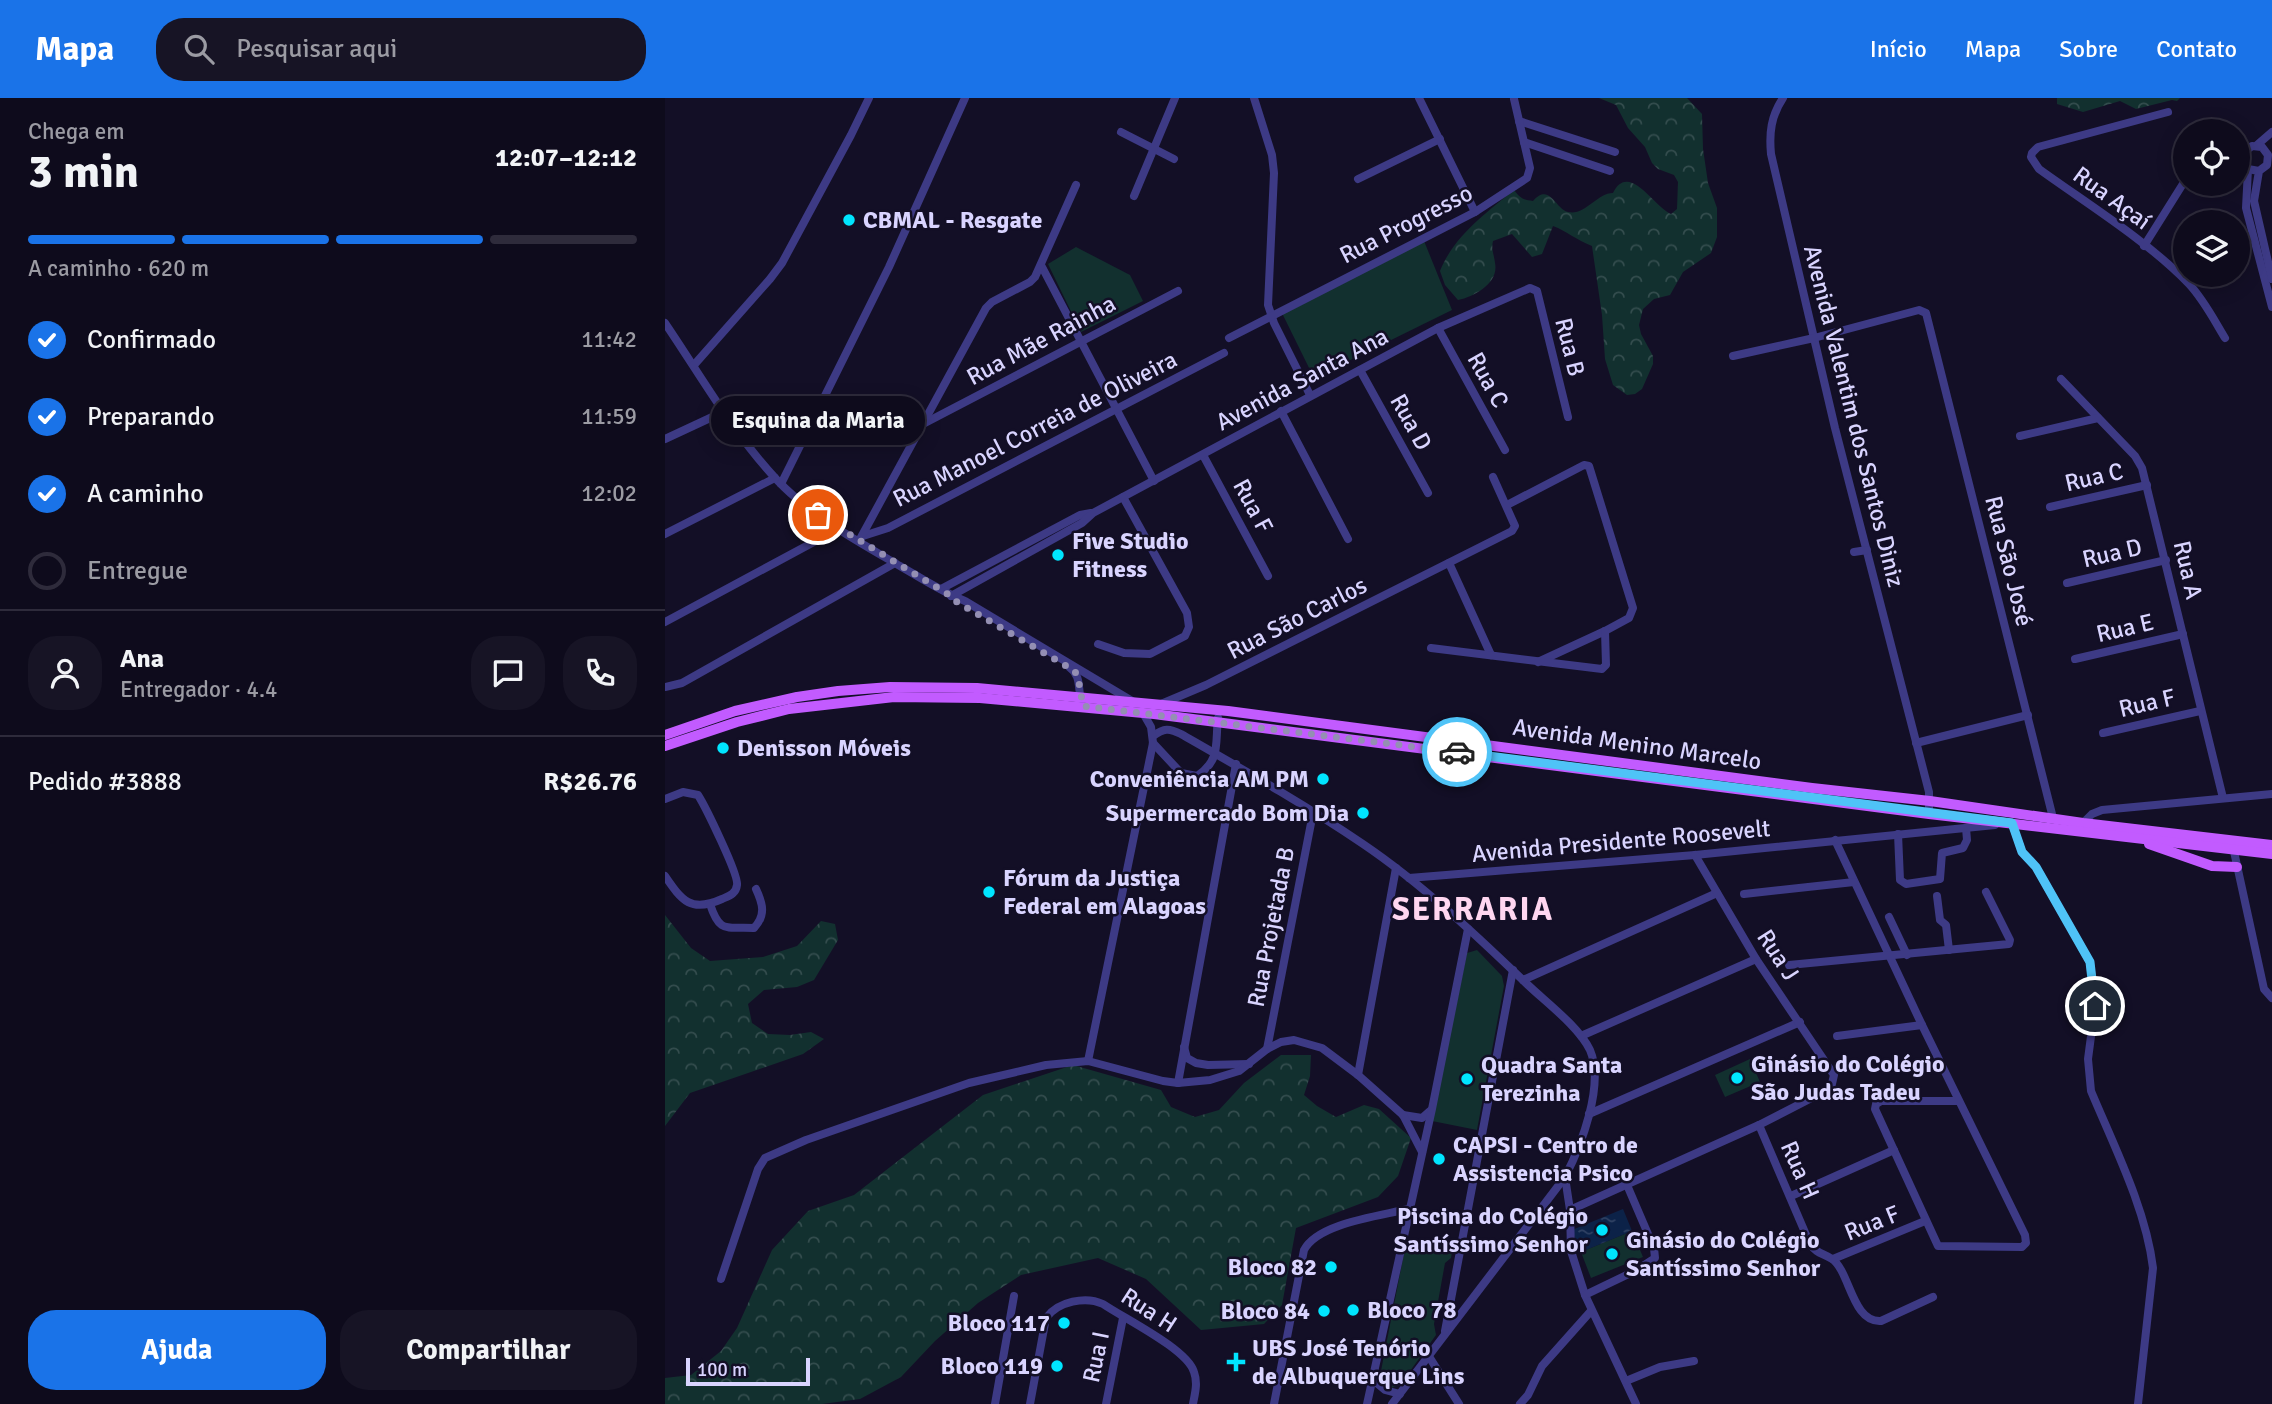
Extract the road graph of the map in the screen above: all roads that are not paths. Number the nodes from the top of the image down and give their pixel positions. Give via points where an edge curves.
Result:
1 (869, 98) edge
2 (965, 98) edge
3 (1175, 98) edge
4 (1254, 98) edge
5 (1419, 98) edge
6 (1783, 98) edge
7 (1514, 99) edge
8 (2168, 112) dead end
9 (1519, 121) junction
10 (1121, 132) dead end
11 (2272, 132) edge
12 (1440, 138) junction
13 (1524, 142) junction
14 (2257, 145) junction
15 (2250, 146) edge
16 (1154, 149) junction
17 (1615, 152) dead end
18 (2270, 152) edge
19 (1174, 159) dead end
20 (2250, 168) edge
21 (1610, 171) dead end
22 (2259, 171) junction
23 (1358, 179) dead end
24 (1076, 186) dead end
25 (1133, 196) dead end
26 (2175, 196) edge
27 (2245, 196) edge
28 (1475, 212) junction
29 (2144, 246) junction
30 (1041, 265) junction
31 (2269, 273) edge
32 (1533, 288) joint
33 (1178, 291) dead end
34 (2272, 307) edge
35 (1271, 315) junction
36 (665, 323) edge
37 (1438, 328) junction
38 (1229, 338) dead end
39 (1814, 338) junction
40 (2225, 338) dead end
41 (1080, 340) junction
42 (1224, 353) dead end
43 (1733, 356) dead end
44 (694, 366) junction
45 (1360, 370) junction
46 (2060, 379) dead end
47 (1310, 395) junction
48 (1116, 409) junction
49 (1281, 411) junction
50 (723, 412) junction
51 (1568, 417) dead end
52 (2098, 418) junction
53 (923, 424) junction
54 (1845, 426) dead end
55 (1835, 428) junction
56 (2020, 436) dead end
57 (665, 439) edge
58 (1504, 450) dead end
59 (1203, 455) junction
60 (1493, 477) dead end
61 (778, 481) junction
62 (1154, 481) junction
63 (2147, 485) junction
64 (1427, 493) dead end
65 (1123, 497) junction
66 (1507, 505) junction
67 (2050, 507) dead end
68 (1094, 513) junction
69 (838, 529) junction
70 (665, 534) edge
71 (861, 538) junction
72 (1348, 539) dead end
73 (1867, 550) junction
74 (1854, 552) dead end
75 (2166, 560) junction
76 (895, 563) junction
77 (1449, 563) junction
78 (1268, 576) dead end
79 (2067, 583) dead end
80 (941, 590) junction
81 (951, 596) junction
82 (665, 622) edge
83 (1605, 631) junction
84 (2183, 634) junction
85 (1098, 645) dead end
86 (1431, 648) dead end
87 (1491, 654) junction
88 (2075, 659) dead end
89 (1538, 662) junction
90 (665, 687) edge
91 (1081, 701) junction
92 (1135, 702) junction
93 (1161, 704) junction
94 (1218, 710) junction
95 (2200, 711) junction
96 (1143, 713) junction
97 (2028, 715) junction
98 (1217, 722) junction
99 (2103, 733) dead end
100 (665, 735) edge
101 (1153, 739) junction
102 (1916, 743) junction
103 (665, 746) edge
104 (1216, 753) junction
105 (1236, 764) junction
106 (2272, 794) edge
107 (665, 799) edge
108 (2223, 799) junction
109 (1930, 801) junction
110 (1313, 813) junction
111 (1929, 814) junction
112 (2053, 818) junction
113 (2007, 822) junction
114 (2083, 823) junction
115 (1966, 828) junction
116 (1898, 834) junction
117 (2130, 837) junction
118 (1835, 840) junction
119 (2272, 845) edge
120 (2233, 846) junction
121 (2272, 854) edge
122 (1695, 855) junction
123 (2237, 867) junction
124 (1396, 868) junction
125 (665, 876) edge
126 (1409, 878) junction
127 (1854, 882) junction
128 (756, 889) dead end
129 (1986, 892) dead end
130 (1717, 893) junction
131 (1744, 894) dead end
132 (1937, 896) dead end
133 (710, 904) junction
134 (1889, 917) dead end
135 (1468, 929) junction
136 (1949, 950) junction
137 (1907, 955) junction
138 (1890, 957) junction
139 (1756, 959) junction
140 (1790, 965) dead end
141 (1513, 970) junction
142 (1523, 980) junction
143 (2272, 998) edge
144 (1800, 1022) junction
145 (1922, 1025) junction
146 (1837, 1035) dead end
147 (1581, 1036) junction
148 (1183, 1044) junction
149 (1267, 1049) junction
150 (1088, 1061) junction
151 (1250, 1064) junction
152 (1358, 1075) junction
153 (1178, 1083) junction
154 (1958, 1101) junction
155 (1432, 1109) junction
156 (1589, 1114) junction
157 (1403, 1115) junction
158 (1759, 1125) junction
159 (1894, 1150) junction
160 (1422, 1152) junction
161 (1565, 1177) junction
162 (1627, 1185) junction
163 (1791, 1195) junction
164 (1408, 1209) junction
165 (1570, 1210) junction
166 (1925, 1221) junction
167 (1833, 1259) junction
168 (721, 1279) dead end
169 (1585, 1294) junction
170 (1014, 1296) dead end
171 (1933, 1297) dead end
172 (1591, 1311) junction
173 (1123, 1318) junction
174 (1444, 1334) junction
175 (1428, 1355) junction
176 (1694, 1361) dead end
177 (1373, 1380) junction
178 (1626, 1381) junction
179 (1400, 1394) junction
180 (995, 1404) edge
181 (1030, 1404) edge
182 (1105, 1404) edge
183 (1193, 1404) edge
184 (1274, 1404) edge
185 (1367, 1404) edge
186 (1392, 1404) edge
187 (1459, 1404) edge
188 (1520, 1404) edge
189 (1636, 1404) edge
190 (2138, 1404) edge

1 - 44 street via 787,254
2 - 61 street via 889,267
3 - 16 street
4 - 35 street via 1274,173
5 - 12 street
6 - 39 street, Avenida Valentim dos Santos Diniz via 1770,126 1770,154
7 - 9 street, Rua Progresso
8 - 29 street, Rua Açaí via 2038,147 2031,157 2036,166
9 - 13 street, Rua Progresso
9 - 17 street
10 - 16 street
11 - 14 street
12 - 23 street
12 - 28 street
13 - 21 street
13 - 28 street, Rua Progresso via 1529,175
14 - 15 street
14 - 18 street
16 - 19 street
16 - 25 street
18 - 22 street via 2267,165
20 - 22 street
22 - 31 street via 2254,201
24 - 30 street
26 - 29 street
27 - 31 street
28 - 35 street, Rua Progresso
29 - 40 street, Rua Açaí via 2189,284
30 - 41 street
30 - 53 street via 1030,282 989,304 941,383
31 - 34 street
32 - 37 street, Avenida Santa Ana
32 - 51 street, Rua B
33 - 41 street, Rua Mãe Rainha
35 - 38 street, Rua Progresso
35 - 47 street
36 - 44 street
37 - 45 street, Avenida Santa Ana
37 - 58 street, Rua C
39 - 43 street
39 - 55 street, Avenida Valentim dos Santos Diniz
39 - 97 street, Rua São José via 1919,310 1926,313
41 - 48 street
41 - 53 street, Rua Mãe Rainha
42 - 48 street, Rua Manoel Correia de Oliveira
44 - 50 street
45 - 47 street, Avenida Santa Ana
45 - 64 street, Rua D
46 - 52 street, Rua A
47 - 49 street, Avenida Santa Ana
48 - 62 street
48 - 71 street, Rua Manoel Correia de Oliveira
49 - 59 street, Avenida Santa Ana
49 - 72 street
50 - 57 street
50 - 61 street
52 - 56 street
52 - 63 street, Rua A via 2135,456
53 - 71 street
54 - 55 street
55 - 73 street, Avenida Valentim dos Santos Diniz
59 - 62 street, Avenida Santa Ana
59 - 78 street, Rua F
60 - 66 street
61 - 69 street
61 - 70 street
62 - 65 street, Avenida Santa Ana
63 - 67 street, Rua C
63 - 75 street, Rua A
65 - 68 street, Avenida Santa Ana
65 - 85 street via 1188,613 1189,627 1185,636 1150,654
66 - 77 street, Rua São Carlos via 1515,529
66 - 83 street via 1589,466 1633,608 1629,618
68 - 80 street, Avenida Santa Ana via 1080,515
68 - 81 street, Avenida Santa Ana
69 - 71 street
69 - 82 street
71 - 76 street
73 - 74 street
73 - 102 street, Avenida Valentim dos Santos Diniz
75 - 79 street, Rua D
75 - 84 street, Rua A
76 - 80 street
76 - 90 street via 682,683
77 - 87 street
77 - 93 street, Rua São Carlos
80 - 81 street
81 - 91 street via 1075,671
81 - 92 street
83 - 89 street
83 - 89 street via 1605,668
84 - 88 street, Rua E
84 - 95 street, Rua A
86 - 87 street
87 - 89 street
91 - 92 main road, Avenida Menino Marcelo
91 - 96 main road, Avenida Menino Marcelo
91 - 100 main road, Avenida Menino Marcelo via 977,688 838,691 735,711
91 - 103 main road, Avenida Menino Marcelo via 950,696 838,702 737,722
92 - 93 main road, Avenida Menino Marcelo
93 - 94 main road, Avenida Menino Marcelo
94 - 98 street
94 - 109 main road, Avenida Menino Marcelo
95 - 99 street, Rua F
95 - 108 street, Rua A
96 - 98 main road, Avenida Menino Marcelo
96 - 101 street
97 - 102 street
97 - 112 street, Rua São José
98 - 104 street
98 - 111 main road, Avenida Menino Marcelo
101 - 104 street via 1164,729 1173,730
101 - 104 street via 1181,773 1191,776 1209,767
101 - 150 street
102 - 109 street, Avenida Valentim dos Santos Diniz
104 - 105 street
105 - 110 street
105 - 148 street
106 - 108 street
107 - 133 street via 688,792 701,799 735,873 734,893
108 - 114 street via 2102,810
109 - 111 street, Avenida Valentim dos Santos Diniz
109 - 112 main road, Avenida Menino Marcelo
110 - 124 street
110 - 149 street, Rua Projetada B
111 - 113 main road, Avenida Menino Marcelo
112 - 114 main road, Avenida Menino Marcelo
113 - 115 street, Avenida Presidente Roosevelt
113 - 117 main road, Avenida Menino Marcelo
113 - 190 street via 2090,962 2095,1006 2088,1077 2151,1248 2153,1268
114 - 120 main road, Avenida Menino Marcelo
115 - 116 street, Avenida Presidente Roosevelt
115 - 116 street via 1963,848 1942,853 1940,879 1906,884 1900,880
116 - 118 street, Avenida Presidente Roosevelt
117 - 120 main road, Avenida Menino Marcelo
117 - 123 main road via 2212,866
118 - 122 street, Avenida Presidente Roosevelt
118 - 127 street
119 - 120 main road, Avenida Menino Marcelo
120 - 121 main road, Avenida Menino Marcelo
120 - 123 street
122 - 126 street, Avenida Presidente Roosevelt
122 - 130 street, Rua J
123 - 143 street via 2264,989
124 - 126 street
124 - 152 street
125 - 133 street via 682,898 699,906
126 - 135 street
127 - 131 street
127 - 138 street
128 - 133 street via 762,910 754,928 724,928 717,923
129 - 136 street via 2009,944
130 - 139 street, Rua J
130 - 142 street
132 - 136 street
134 - 137 street
135 - 141 street
135 - 155 street
136 - 137 street
137 - 138 street
138 - 140 street
138 - 145 street
139 - 144 street, Rua J
139 - 147 street
141 - 142 street
141 - 174 street
142 - 147 street
144 - 156 street
144 - 158 street, Rua J via 1834,1074 1831,1088
145 - 146 street
145 - 154 street
147 - 156 street via 1594,1065
148 - 151 street via 1187,1058 1196,1063
148 - 153 street
149 - 151 street
149 - 152 street via 1282,1042 1308,1042
150 - 153 street
150 - 168 street via 1046,1065 969,1083 765,1158
151 - 153 street via 1210,1080
152 - 157 street
154 - 159 street via 1876,1104
154 - 166 street via 2026,1243 2018,1248 1941,1247
155 - 157 street via 1422,1118
155 - 160 street
156 - 161 street
157 - 160 street
158 - 162 street
158 - 163 street, Rua H
159 - 163 street
159 - 166 street
160 - 164 street
161 - 165 street
161 - 174 street
162 - 165 street
162 - 169 street via 1655,1258
163 - 167 street, Rua H via 1814,1250
164 - 177 street
164 - 184 street via 1327,1230 1304,1250
165 - 169 street via 1571,1251
166 - 167 street, Rua F
167 - 171 street, Rua H via 1863,1314 1872,1320 1881,1321
169 - 172 street
170 - 180 street
172 - 178 street
172 - 188 street via 1542,1366
173 - 181 street, Rua H via 1090,1299 1055,1309 1046,1318
173 - 182 street, Rua I
173 - 183 street, Rua H via 1186,1358 1195,1374
174 - 175 street
175 - 179 street
175 - 187 street
176 - 178 street via 1660,1367
177 - 179 street
177 - 185 street
178 - 189 street
179 - 186 street

